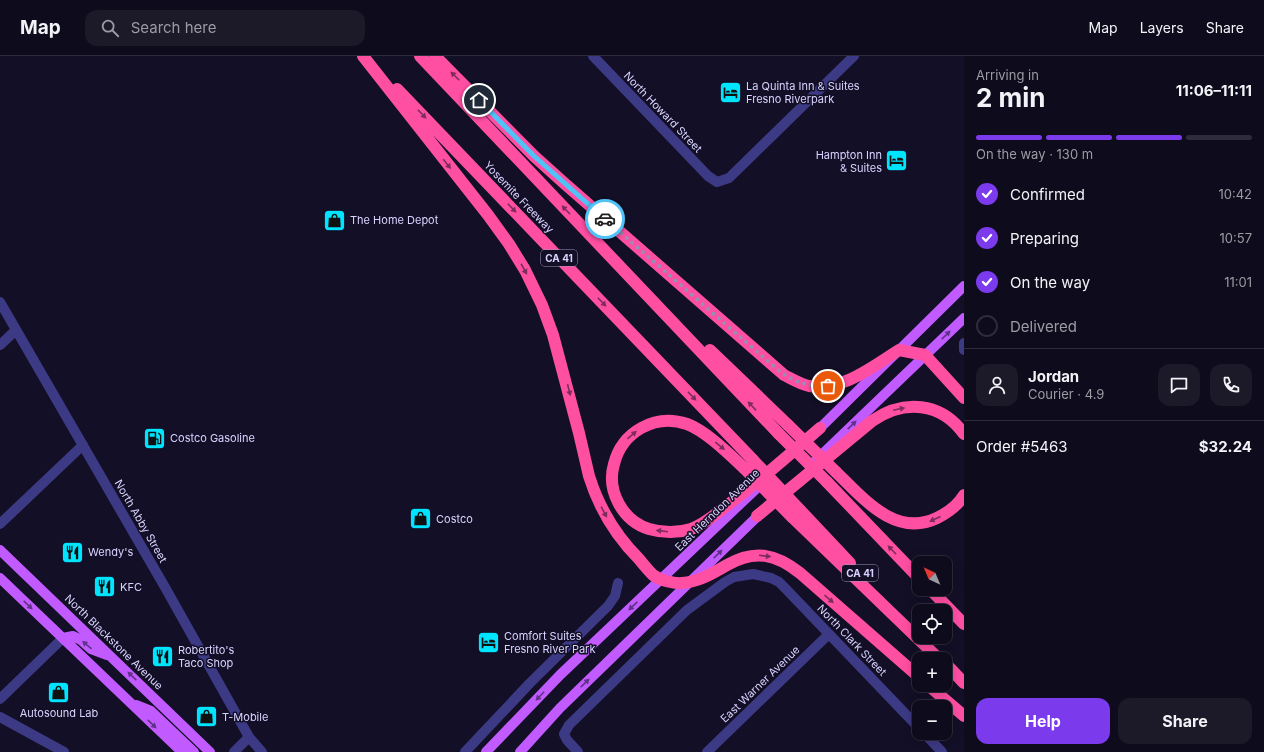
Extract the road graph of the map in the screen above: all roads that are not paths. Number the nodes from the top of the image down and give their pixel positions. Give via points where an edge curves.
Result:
1 (364, 56) edge
2 (420, 56) edge
3 (435, 56) edge
4 (593, 56) edge
5 (854, 56) edge
6 (586, 230) junction
7 (964, 286) edge
8 (0, 302) edge
9 (964, 318) edge
10 (16, 330) junction
11 (964, 343) edge
12 (0, 346) edge
13 (899, 350) junction
14 (964, 350) edge
15 (925, 356) junction
16 (964, 398) edge
17 (820, 428) junction
18 (964, 434) edge
19 (83, 444) junction
20 (748, 464) junction
21 (964, 494) edge
22 (796, 514) junction
23 (757, 516) junction
24 (0, 524) edge
25 (0, 550) edge
26 (912, 571) edge
27 (0, 578) edge
28 (662, 579) junction
29 (690, 582) junction
30 (618, 584) dead end
31 (937, 596) edge
32 (964, 624) edge
33 (912, 628) edge
34 (829, 634) junction
35 (63, 638) junction
36 (927, 644) edge
37 (933, 652) edge
38 (934, 652) edge
39 (111, 656) junction
40 (912, 671) edge
41 (952, 671) edge
42 (964, 683) edge
43 (936, 692) edge
44 (0, 700) edge
45 (130, 703) junction
46 (964, 716) edge
47 (0, 717) edge
48 (912, 721) edge
49 (249, 737) junction
50 (931, 740) edge
51 (64, 752) edge
52 (182, 752) edge
53 (194, 752) edge
54 (210, 752) edge
55 (234, 752) edge
56 (262, 752) edge
57 (465, 752) edge
58 (486, 752) edge
59 (520, 752) edge
60 (578, 752) edge
61 (707, 752) edge
62 (942, 752) edge

1 -> 20 highway, Yosemite Freeway / CA 41
1 -> 28 highway via 488,215 525,270 553,335 589,476 599,503 611,526 629,549 654,575
6 -> 2 highway
13 -> 3 highway via 853,379 838,384 810,386 784,374 534,156
4 - 5 street, North Howard Street via 708,176 717,182 728,178
21 -> 6 highway, bridge via 948,512 922,523 892,519 878,511
26 -> 6 highway, bridge
7 - 13 main road, East Herndon Avenue
8 - 10 street, North Abby Street
15 -> 9 main road
10 - 12 street
10 - 19 street, North Abby Street
11 - 14 street
13 - 15 highway
13 - 17 main road, East Herndon Avenue
15 - 16 highway
23 -> 15 main road
17 -> 20 highway via 746,491 702,523 688,530 661,532 645,528 629,518 622,509 613,484 613,465 623,443 646,425 664,420 688,424
17 - 28 main road, East Herndon Avenue
23 -> 18 highway via 872,421 888,411 913,407 937,411 948,417
19 - 24 street
19 - 49 street, North Abby Street
20 - 22 highway, bridge
22 - 33 highway, CA 41
22 - 37 highway
29 -> 23 main road
25 - 39 main road, North Blackstone Avenue
27 -> 35 main road
28 - 29 highway
28 -> 58 main road, East Herndon Avenue via 560,675
29 -> 40 highway via 747,557 765,556 781,560 800,573
59 -> 29 main road via 560,708
30 - 57 street via 615,596 608,606
31 - 32 highway
34 - 48 street, North Clark Street
34 - 60 street, North Clark Street via 779,582 753,574 734,577 687,610 569,726 564,734
34 - 61 street, East Warner Avenue
39 -> 35 main road via 91,649 73,636
35 - 44 street
35 - 45 main road
36 - 38 highway, CA 41
54 -> 39 main road, North Blackstone Avenue
41 - 42 highway
43 - 46 highway
45 -> 52 main road
45 - 53 main road via 151,711
47 - 51 street
49 - 55 street
49 - 56 street, North Abby Street
50 - 62 street

